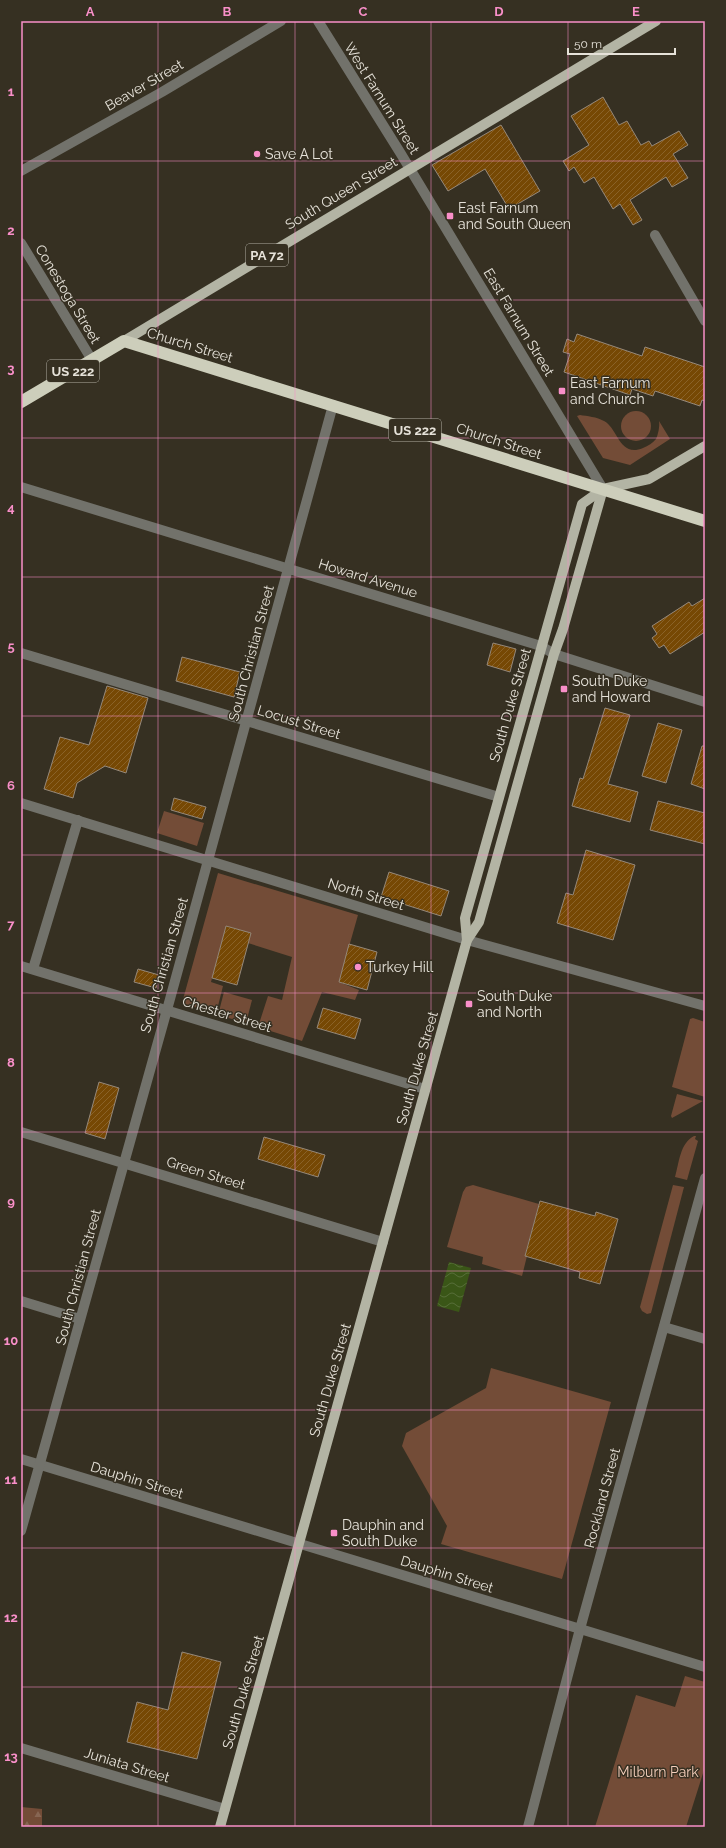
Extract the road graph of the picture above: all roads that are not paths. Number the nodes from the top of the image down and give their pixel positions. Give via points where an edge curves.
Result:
1 (280, 21) edge
2 (318, 21) edge
3 (656, 21) edge
4 (410, 169) junction
5 (21, 171) edge
6 (655, 235) dead end
7 (21, 243) edge
8 (705, 321) edge
9 (124, 341) junction
10 (92, 360) junction
11 (21, 402) edge
12 (333, 405) junction
13 (705, 446) edge
14 (21, 486) edge
15 (603, 489) junction
16 (705, 521) edge
17 (288, 569) junction
18 (541, 646) junction
19 (21, 653) edge
20 (554, 654) junction
21 (705, 702) edge
22 (247, 721) junction
23 (499, 798) junction
24 (21, 803) edge
25 (78, 820) junction
26 (207, 860) junction
27 (467, 940) junction
28 (21, 966) edge
29 (33, 969) junction
30 (705, 1006) edge
31 (167, 1010) junction
32 (425, 1089) junction
33 (21, 1132) edge
34 (124, 1163) junction
35 (705, 1178) edge
36 (383, 1242) junction
37 (21, 1302) edge
38 (80, 1319) junction
39 (664, 1327) junction
40 (705, 1340) edge
41 (21, 1459) edge
42 (40, 1465) junction
43 (21, 1531) edge
44 (298, 1544) junction
45 (580, 1629) junction
46 (705, 1667) edge
47 (21, 1748) edge
48 (224, 1809) junction
49 (220, 1827) edge
50 (528, 1827) edge

1 - 5 street, Beaver Street via 162,92
2 - 4 street, West Farnum Street
3 - 4 main road, South Queen Street / PA 72
4 - 9 main road, South Queen Street / PA 72
4 - 15 street, East Farnum Street
6 - 8 street
7 - 10 street, Conestoga Street
9 - 10 highway, South Queen Street / US 222
9 - 12 highway, Church Street / US 222
10 - 11 highway, South Queen Street / US 222
12 - 15 highway, Church Street / US 222
12 - 17 street, South Christian Street
13 - 15 main road, South Duke Street via 649,479
14 - 17 street, Howard Avenue
15 - 16 highway, Church Street / US 222
15 - 18 main road, South Duke Street via 582,504
15 - 20 main road, South Duke Street
17 - 18 street, Howard Avenue
17 - 22 street, South Christian Street
18 - 20 street, Howard Avenue
18 - 23 main road, South Duke Street
19 - 22 street, Locust Street
20 - 21 street, Howard Avenue
20 - 27 main road, South Duke Street via 479,922
22 - 23 street, Locust Street
22 - 26 street, South Christian Street
23 - 27 main road, South Duke Street via 466,918
24 - 25 street, North Street
25 - 26 street, North Street
25 - 29 street
26 - 27 street, North Street
26 - 31 street, South Christian Street
27 - 30 street, North Street
27 - 32 main road, South Duke Street
28 - 29 street, Chester Street
29 - 31 street, Chester Street
31 - 32 street, Chester Street
31 - 34 street, South Christian Street
32 - 36 main road, South Duke Street
33 - 34 street, Green Street
34 - 36 street, Green Street
34 - 38 street, South Christian Street
35 - 39 street, Rockland Street
36 - 44 main road, South Duke Street
37 - 38 street
38 - 42 street, South Christian Street
39 - 40 street
39 - 45 street, Rockland Street
41 - 42 street, Dauphin Street
42 - 43 street, South Christian Street
42 - 44 street, Dauphin Street
44 - 45 street, Dauphin Street
44 - 48 main road, South Duke Street
45 - 46 street, Dauphin Street
45 - 50 street, Rockland Street
47 - 48 street, Juniata Street
48 - 49 main road, South Duke Street

